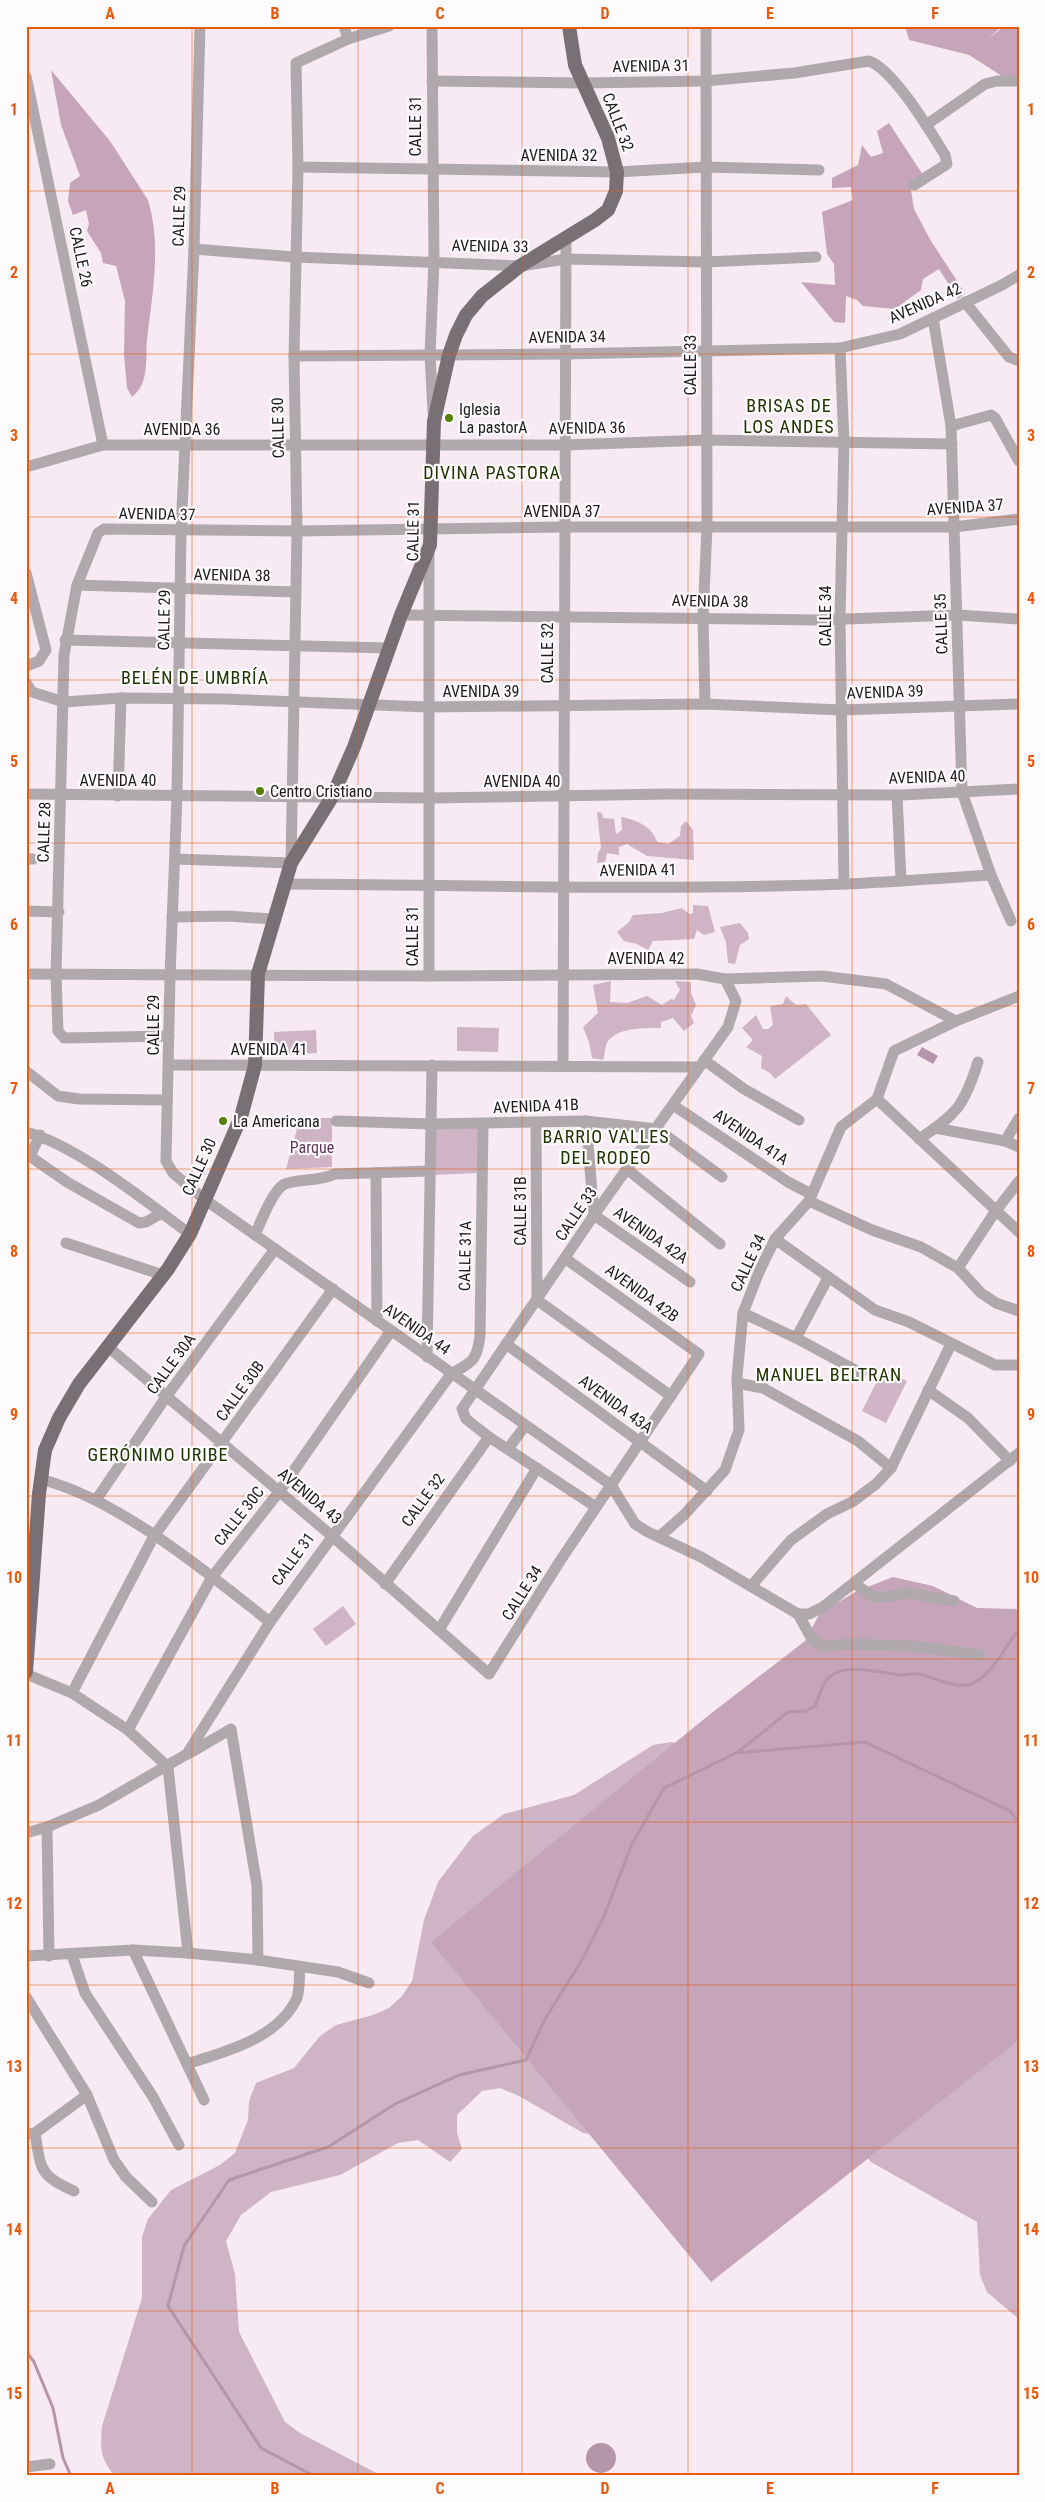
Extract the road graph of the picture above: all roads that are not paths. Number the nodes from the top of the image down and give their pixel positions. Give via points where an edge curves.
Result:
1 (200, 26) edge
2 (344, 26) edge
3 (389, 26) edge
4 (432, 26) edge
5 (569, 26) edge
6 (706, 26) edge
7 (348, 39) junction
8 (26, 76) edge
9 (432, 81) junction
10 (705, 81) junction
11 (1019, 81) edge
12 (584, 83) junction
13 (926, 125) junction
14 (298, 167) junction
15 (706, 168) junction
16 (819, 170) dead end
17 (433, 171) junction
18 (617, 172) junction
19 (914, 185) dead end
20 (566, 239) junction
21 (194, 249) junction
22 (295, 257) junction
23 (816, 257) dead end
24 (566, 259) junction
25 (434, 261) junction
26 (706, 262) junction
27 (520, 266) junction
28 (1019, 275) edge
29 (966, 302) junction
30 (933, 318) junction
31 (840, 348) junction
32 (706, 350) junction
33 (430, 354) junction
34 (565, 354) junction
35 (449, 355) junction
36 (294, 356) junction
37 (1019, 361) edge
38 (434, 422) junction
39 (951, 426) junction
40 (707, 440) junction
41 (844, 442) junction
42 (184, 444) junction
43 (952, 444) junction
44 (432, 445) junction
45 (565, 445) junction
46 (103, 446) junction
47 (296, 446) junction
48 (1019, 461) edge
49 (26, 467) edge
50 (1019, 519) edge
51 (565, 527) junction
52 (707, 527) junction
53 (842, 527) junction
54 (954, 527) junction
55 (104, 528) joint
56 (430, 529) junction
57 (181, 531) junction
58 (297, 531) junction
59 (430, 545) junction
60 (26, 575) edge
61 (76, 585) junction
62 (181, 590) junction
63 (296, 592) junction
64 (401, 614) junction
65 (565, 615) junction
66 (958, 615) junction
67 (429, 616) junction
68 (703, 617) junction
69 (840, 619) junction
70 (1019, 619) edge
71 (66, 640) junction
72 (180, 641) junction
73 (294, 644) junction
74 (389, 648) junction
75 (26, 666) edge
76 (28, 691) edge
77 (121, 698) junction
78 (179, 699) junction
79 (64, 702) junction
80 (294, 702) junction
81 (705, 704) junction
82 (1019, 704) edge
83 (370, 705) junction
84 (960, 705) junction
85 (564, 706) junction
86 (428, 707) junction
87 (841, 710) junction
88 (1019, 789) edge
89 (962, 792) junction
90 (26, 794) edge
91 (842, 794) junction
92 (897, 795) junction
93 (62, 796) junction
94 (118, 796) junction
95 (177, 796) junction
96 (291, 796) junction
97 (332, 797) junction
98 (564, 797) junction
99 (431, 798) junction
100 (175, 859) junction
101 (291, 863) junction
102 (991, 875) junction
103 (901, 880) junction
104 (285, 884) junction
105 (844, 884) junction
106 (430, 886) junction
107 (564, 887) junction
108 (26, 911) edge
109 (59, 912) junction
110 (172, 917) junction
111 (273, 919) junction
112 (1012, 921) dead end
113 (26, 974) edge
114 (258, 974) junction
115 (564, 974) junction
116 (56, 975) junction
117 (170, 976) junction
118 (430, 976) junction
119 (725, 979) junction
120 (1019, 996) edge
121 (956, 1020) junction
122 (169, 1036) junction
123 (978, 1062) dead end
124 (702, 1064) junction
125 (169, 1065) junction
126 (432, 1065) junction
127 (255, 1066) junction
128 (563, 1066) junction
129 (26, 1071) edge
130 (877, 1099) junction
131 (166, 1100) junction
132 (673, 1105) junction
133 (1019, 1118) edge
134 (799, 1120) dead end
135 (336, 1121) dead end
136 (586, 1121) junction
137 (536, 1122) junction
138 (431, 1124) junction
139 (483, 1124) junction
140 (935, 1128) junction
141 (656, 1129) junction
142 (26, 1132) edge
143 (40, 1136) junction
144 (919, 1139) junction
145 (1005, 1141) junction
146 (1019, 1147) edge
147 (628, 1170) junction
148 (430, 1171) junction
149 (376, 1173) junction
150 (722, 1177) dead end
151 (1019, 1181) edge
152 (810, 1198) junction
153 (204, 1199) junction
154 (995, 1212) junction
155 (162, 1213) junction
156 (594, 1215) junction
157 (1019, 1232) edge
158 (190, 1234) junction
159 (255, 1234) junction
160 (776, 1239) junction
161 (66, 1243) dead end
162 (720, 1244) dead end
163 (275, 1249) junction
164 (566, 1259) junction
165 (958, 1268) junction
166 (164, 1275) junction
167 (828, 1278) junction
168 (690, 1282) dead end
169 (333, 1289) junction
170 (537, 1300) junction
171 (1019, 1311) edge
172 (743, 1314) junction
173 (377, 1321) junction
174 (391, 1331) junction
175 (796, 1338) junction
176 (506, 1344) junction
177 (951, 1344) junction
178 (107, 1346) junction
179 (699, 1354) joint
180 (427, 1357) junction
181 (1019, 1365) edge
182 (861, 1373) dead end
183 (451, 1374) junction
184 (737, 1383) junction
185 (474, 1390) junction
186 (928, 1390) junction
187 (671, 1396) junction
188 (166, 1397) junction
189 (525, 1426) junction
190 (489, 1437) junction
191 (640, 1442) junction
192 (222, 1443) junction
193 (508, 1449) junction
194 (1019, 1453) edge
195 (1010, 1461) junction
196 (536, 1468) junction
197 (891, 1468) junction
198 (40, 1479) junction
199 (611, 1485) junction
200 (706, 1491) junction
201 (279, 1492) junction
202 (96, 1500) junction
203 (596, 1507) junction
204 (154, 1536) junction
205 (332, 1536) junction
206 (659, 1537) junction
207 (30, 1563) edge
208 (212, 1577) junction
209 (854, 1583) junction
210 (385, 1584) junction
211 (752, 1585) junction
212 (954, 1601) dead end
213 (798, 1614) junction
214 (270, 1622) junction
215 (439, 1630) junction
216 (28, 1637) edge
217 (980, 1655) dead end
218 (26, 1673) edge
219 (489, 1674) joint
220 (72, 1693) junction
221 (128, 1730) junction
222 (187, 1754) junction
223 (168, 1767) junction
224 (47, 1827) junction
225 (26, 1833) edge
226 (133, 1950) junction
227 (188, 1953) junction
228 (72, 1955) junction
229 (26, 1956) edge
230 (49, 1956) junction
231 (258, 1960) junction
232 (300, 1967) junction
233 (369, 1983) dead end
234 (26, 1997) edge
235 (187, 2064) junction
236 (87, 2095) junction
237 (204, 2100) dead end
238 (30, 2134) edge
239 (179, 2145) dead end
240 (74, 2191) dead end
241 (152, 2202) dead end
242 (50, 2464) dead end
243 (26, 2467) edge

1 - 21 street, CALLE 29
2 - 7 street
3 - 7 street
4 - 9 street, CALLE 31
5 - 12 main road, CALLE 32 via 575,65
6 - 10 street, CALLE 33
7 - 14 street, CALLE 30 via 296,63
8 - 46 street, CALLE 26
9 - 12 street, AVENIDA 31
9 - 17 street, CALLE 31
10 - 12 street, AVENIDA 31
10 - 13 street, AVENIDA 31 via 869,61 889,75
10 - 15 street, CALLE 33
11 - 13 street via 985,84
12 - 18 main road, CALLE 32 via 608,138
13 - 19 street via 945,155 947,164
14 - 17 street, AVENIDA 32
14 - 22 street, CALLE 30
15 - 16 street, AVENIDA 32
15 - 18 street, AVENIDA 32
15 - 26 street, CALLE 33
17 - 18 street, AVENIDA 32
17 - 25 street, CALLE 31
18 - 20 main road, CALLE 32 via 616,191 608,210
20 - 24 street, CALLE 32
20 - 27 main road, CALLE 32
21 - 22 street, AVENIDA 33
21 - 42 street, CALLE 29
22 - 25 street, AVENIDA 33
22 - 36 street, CALLE 30
23 - 26 street, AVENIDA 33
24 - 26 street, AVENIDA 33
24 - 27 street, AVENIDA 33
24 - 34 street, CALLE 32
25 - 27 street, AVENIDA 33
25 - 33 street, CALLE 31
26 - 32 street, CALLE 33
27 - 35 main road, CALLE 32 via 482,296 466,315
28 - 29 street, AVENIDA 42
29 - 30 street, AVENIDA 42
29 - 37 street via 1009,357
30 - 31 street, AVENIDA 42 via 900,334
30 - 39 street, CALLE 35
31 - 32 street, AVENIDA 34
31 - 41 street, CALLE 34
32 - 34 street, AVENIDA 34
32 - 40 street, CALLE 33
33 - 35 street, AVENIDA 34
33 - 36 street, AVENIDA 34
33 - 38 street, CALLE 31
34 - 35 street, AVENIDA 34
34 - 45 street, CALLE 32
35 - 38 main road, CALLE 32
36 - 47 street, CALLE 30
38 - 44 main road, CALLE 31
39 - 43 street, CALLE 35
39 - 48 street via 992,415
40 - 41 street, AVENIDA 36
40 - 45 street, AVENIDA 36
40 - 52 street, CALLE 33
41 - 43 street, AVENIDA 36
41 - 53 street, CALLE 34
42 - 46 street, AVENIDA 36
42 - 47 street, AVENIDA 36
42 - 57 street, CALLE 29
43 - 54 street, CALLE 35
44 - 45 street, AVENIDA 36
44 - 47 street, AVENIDA 36
44 - 56 main road, CALLE 31
45 - 51 street, CALLE 32
46 - 49 street
47 - 58 street, CALLE 30
50 - 54 street, AVENIDA 37
51 - 52 street, AVENIDA 37
51 - 56 street, AVENIDA 37
51 - 65 street, CALLE 32
52 - 53 street, AVENIDA 37
52 - 68 street, CALLE 33
53 - 54 street, AVENIDA 37
53 - 69 street, CALLE 34
54 - 66 street, CALLE 35
55 - 57 street, AVENIDA 37
55 - 61 street, CALLE 28 via 98,533
56 - 58 street, AVENIDA 37
56 - 59 main road, CALLE 31
57 - 58 street, AVENIDA 37
57 - 62 street, CALLE 29
58 - 63 street, CALLE 30
59 - 64 main road, CALLE 30
59 - 67 street, CALLE 31
60 - 75 street via 46,650 44,657
61 - 62 street, AVENIDA 38
61 - 71 street, CALLE 28
62 - 63 street, AVENIDA 38
62 - 72 street, CALLE 29
63 - 73 street, CALLE 30
64 - 67 street, AVENIDA 38
64 - 74 main road, CALLE 30
65 - 67 street, AVENIDA 38
65 - 68 street, AVENIDA 38
65 - 85 street, CALLE 32
66 - 69 street, AVENIDA 38
66 - 70 street, AVENIDA 38
66 - 84 street, CALLE 35
67 - 86 street, CALLE 31
68 - 69 street, AVENIDA 38
68 - 81 street, CALLE 33
69 - 87 street, CALLE 34
71 - 72 street
71 - 79 street, CALLE 28
72 - 73 street
72 - 78 street, CALLE 29
73 - 74 street
73 - 80 street, CALLE 30
74 - 83 main road, CALLE 30
76 - 79 street
77 - 78 street, AVENIDA 39
77 - 79 street, AVENIDA 39
77 - 94 street
78 - 80 street, AVENIDA 39
78 - 95 street, CALLE 29
79 - 93 street, CALLE 28
80 - 83 street, AVENIDA 39
80 - 96 street, CALLE 30
81 - 85 street, AVENIDA 39
81 - 87 street, AVENIDA 39
82 - 84 street, AVENIDA 39
83 - 86 street, AVENIDA 39
83 - 97 main road, CALLE 30
84 - 87 street, AVENIDA 39
84 - 89 street, CALLE 35
85 - 86 street, AVENIDA 39
85 - 98 street, CALLE 32
86 - 99 street, CALLE 31
87 - 91 street, CALLE 34
88 - 89 street, AVENIDA 40
89 - 92 street, AVENIDA 40
89 - 102 street, CALLE 35
90 - 93 street, AVENIDA 40
91 - 92 street, AVENIDA 40
91 - 98 street, AVENIDA 40
91 - 105 street, CALLE 34
92 - 103 street
93 - 94 street, AVENIDA 40
93 - 109 street, CALLE 28
94 - 95 street, AVENIDA 40
95 - 96 street, AVENIDA 40
95 - 100 street, CALLE 29
96 - 97 street, AVENIDA 40
96 - 101 street, CALLE 30
97 - 99 street, AVENIDA 40
97 - 101 main road, CALLE 30
98 - 99 street, AVENIDA 40
98 - 107 street, CALLE 32
99 - 106 street, CALLE 31
100 - 101 street
100 - 110 street, CALLE 29
101 - 104 main road, CALLE 30
102 - 103 street, AVENIDA 41
102 - 112 street, CALLE 35
103 - 105 street, AVENIDA 41
104 - 106 street, AVENIDA 41
104 - 111 main road, CALLE 30
105 - 107 street, AVENIDA 41
106 - 107 street, AVENIDA 41
106 - 118 street, CALLE 31
107 - 115 street, CALLE 32
108 - 109 street
109 - 116 street, CALLE 28
110 - 111 street
110 - 117 street, CALLE 29
111 - 114 main road, CALLE 30
113 - 116 street
114 - 117 street
114 - 118 street, AVENIDA 42
114 - 127 main road, CALLE 30
115 - 118 street, AVENIDA 42
115 - 119 street, AVENIDA 42 via 697,974
115 - 128 street, CALLE 32
116 - 117 street
116 - 122 street, CALLE 28 via 58,1031 64,1038
117 - 122 street, CALLE 29
119 - 121 street, AVENIDA 42 via 822,976 886,984
119 - 124 street, CALLE 33 via 734,995 735,1008 728,1026
120 - 121 street
121 - 130 street via 894,1051
122 - 125 street, CALLE 29
123 - 140 street via 966,1098 948,1120
124 - 128 street, AVENIDA 41
124 - 132 street, CALLE 33
124 - 134 street
125 - 127 street, AVENIDA 41
125 - 131 street, CALLE 29
126 - 127 street, AVENIDA 41
126 - 128 street, AVENIDA 41
126 - 138 street
127 - 153 main road, CALLE 30 via 241,1117
129 - 131 street via 58,1096
130 - 144 street
130 - 152 street, CALLE 34 via 841,1127
131 - 153 street, CALLE 29 via 166,1161 173,1173
132 - 141 street, CALLE 33
132 - 152 street, AVENIDA 41A
133 - 145 street
135 - 138 street, AVENIDA 41B
136 - 137 street, AVENIDA 41B
136 - 141 street, AVENIDA 41B
136 - 156 street
137 - 139 street, AVENIDA 41B
137 - 170 street, CALLE 31B
138 - 139 street, AVENIDA 41B
138 - 148 street
139 - 183 street, CALLE 31A via 478,1355
140 - 144 street
140 - 145 street
141 - 147 street, CALLE 33
141 - 150 street, AVENIDA 41B
142 - 143 street
143 - 155 street via 82,1158
143 - 155 street via 31,1154 32,1160 139,1222 146,1222
144 - 154 street
145 - 146 street
147 - 156 street, CALLE 33
147 - 162 street
148 - 149 street
148 - 180 street
149 - 159 street via 335,1174 324,1179 285,1184 276,1192
149 - 173 street
151 - 154 street
152 - 160 street, CALLE 34
152 - 165 street, AVENIDA 41A via 872,1230 921,1247
153 - 158 main road, CALLE 30
153 - 159 street, AVENIDA 44
154 - 157 street
154 - 165 street
155 - 158 street
156 - 164 street, CALLE 33
156 - 168 street, AVENIDA 42A
158 - 166 main road, CALLE 30
159 - 163 street, AVENIDA 44
160 - 167 street
160 - 172 street, CALLE 34 via 758,1272
161 - 166 street
163 - 169 street, AVENIDA 44
163 - 188 street, CALLE 30A
164 - 170 street, CALLE 33
164 - 179 street, AVENIDA 42B
165 - 171 street, AVENIDA 41A via 988,1298
166 - 178 main road, CALLE 30
167 - 175 street
167 - 177 street via 875,1310 909,1322
169 - 173 street, AVENIDA 44
169 - 192 street, CALLE 30B
170 - 176 street, CALLE 33
170 - 187 street
172 - 175 street
172 - 184 street, CALLE 34
173 - 174 street, AVENIDA 44
174 - 180 street, AVENIDA 44
174 - 201 street, CALLE 30C
175 - 182 street
176 - 185 street, CALLE 33
176 - 191 street, AVENIDA 43A
177 - 181 street via 995,1365
177 - 186 street
178 - 188 street, AVENIDA 43
178 - 198 main road, CALLE 30 via 59,1418 45,1450
179 - 187 street, CALLE 34
180 - 183 street, AVENIDA 44
183 - 185 street, AVENIDA 44
183 - 205 street, CALLE 31
184 - 197 street via 763,1388 858,1441
184 - 200 street, CALLE 34 via 739,1430 725,1470
185 - 189 street, AVENIDA 44
185 - 190 street, CALLE 33 via 462,1409 463,1415
186 - 195 street via 968,1418
186 - 197 street
187 - 191 street, CALLE 34
188 - 192 street, AVENIDA 43
188 - 202 street, CALLE 30A
189 - 193 street
189 - 199 street, AVENIDA 44
190 - 193 street
190 - 210 street, CALLE 32
191 - 199 street, CALLE 34
191 - 200 street, AVENIDA 43A
192 - 201 street, AVENIDA 43
192 - 204 street, CALLE 30B
193 - 196 street
194 - 195 street
195 - 209 street
196 - 203 street
196 - 215 street
197 - 211 street via 852,1502 827,1514 791,1540
198 - 202 street
198 - 207 main road, CALLE 30
199 - 203 street, CALLE 34
199 - 206 street via 635,1524
200 - 206 street, CALLE 34
201 - 205 street, AVENIDA 43
201 - 208 street, CALLE 30C
202 - 204 street
203 - 219 street, CALLE 34
204 - 208 street
204 - 220 street, CALLE 30B
205 - 210 street, AVENIDA 43
205 - 214 street, CALLE 31
206 - 211 street
207 - 216 main road, CALLE 30
208 - 214 street
208 - 221 street, CALLE 30C
209 - 212 street via 873,1597 910,1593
209 - 213 street via 816,1611
210 - 215 street, AVENIDA 43
211 - 213 street
213 - 217 street via 813,1641 823,1646 912,1646
214 - 222 street, CALLE 31
215 - 219 street, AVENIDA 43
216 - 218 main road, CALLE 30
218 - 220 street
220 - 221 street
221 - 223 street
222 - 223 street, CALLE 31
222 - 231 street via 231,1729 256,1886
223 - 224 street, CALLE 31 via 98,1805
223 - 227 street
224 - 225 street, CALLE 31
224 - 230 street
226 - 227 street
226 - 228 street
226 - 235 street
227 - 231 street
228 - 230 street
228 - 239 street via 84,1992 153,2097
229 - 230 street
231 - 232 street
232 - 233 street via 338,1972
232 - 235 street via 297,1997 279,2022 244,2044
234 - 236 street
235 - 237 street
236 - 238 street
236 - 241 street via 114,2160 126,2177
238 - 240 street via 44,2174
242 - 243 street

